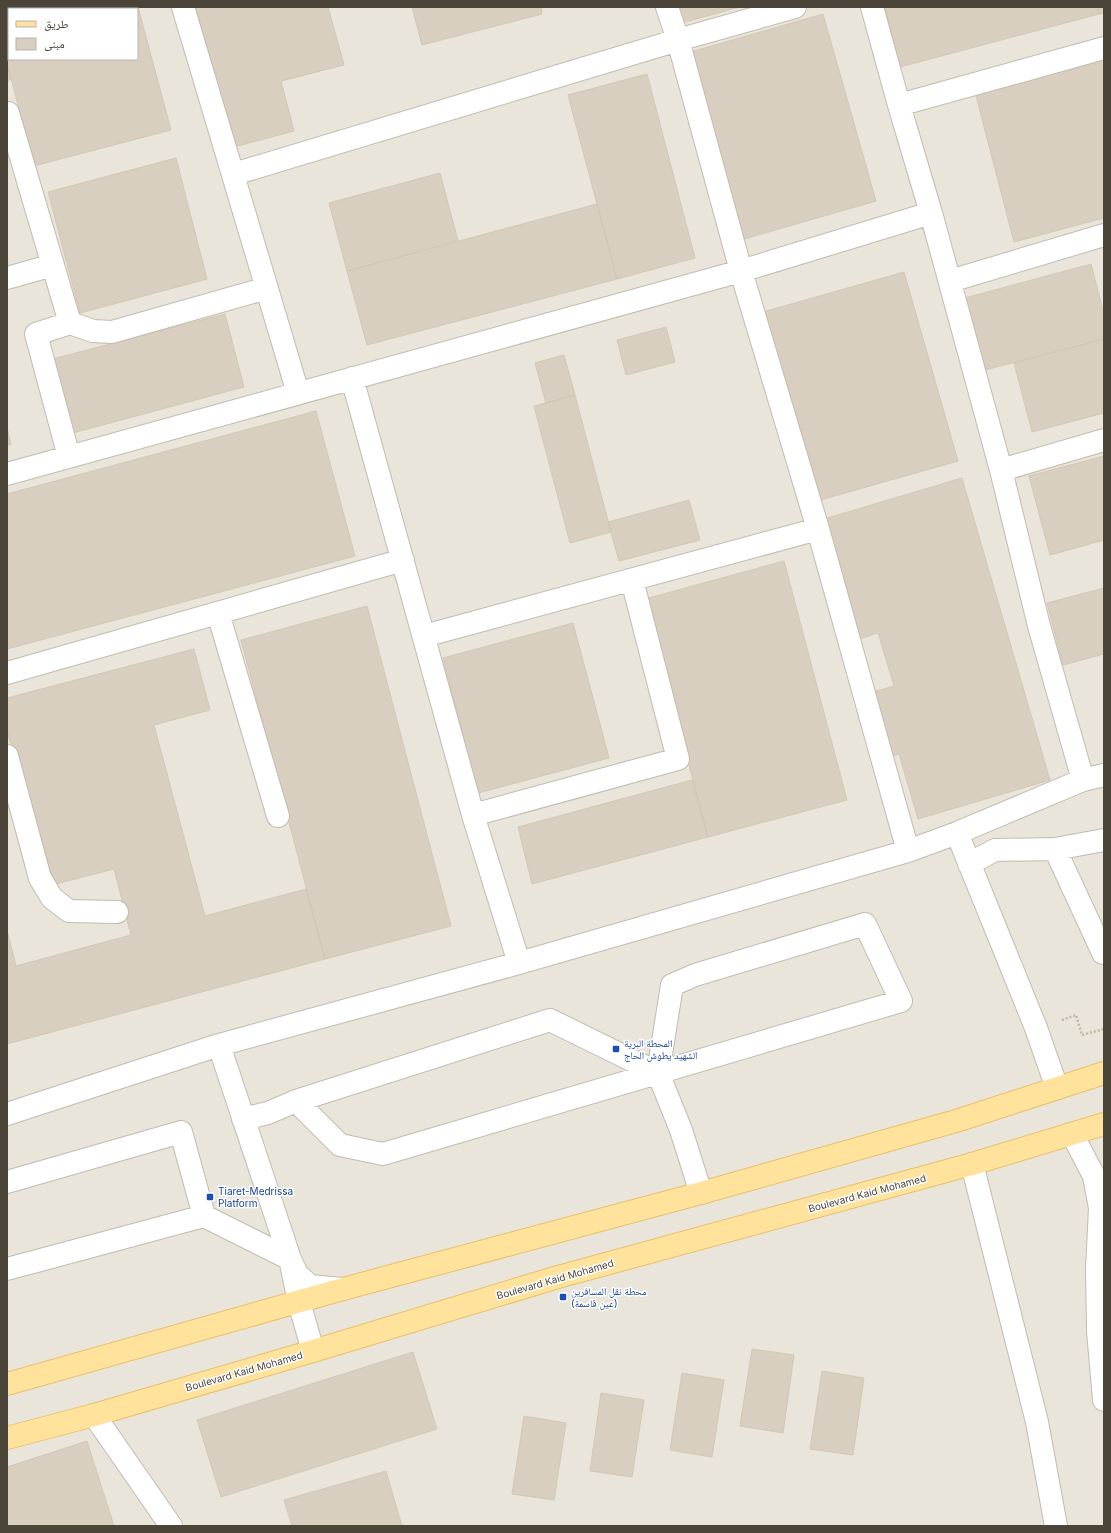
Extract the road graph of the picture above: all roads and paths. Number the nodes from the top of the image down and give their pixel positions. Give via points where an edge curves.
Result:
1 (183, 7) edge
2 (667, 7) edge
3 (795, 7) edge
4 (872, 7) edge
5 (678, 40) junction
6 (1104, 48) edge
7 (899, 104) junction
8 (8, 113) dead end
9 (234, 174) junction
10 (931, 213) junction
11 (1104, 234) edge
12 (53, 265) junction
13 (741, 271) junction
14 (7, 278) edge
15 (950, 281) junction
16 (267, 288) junction
17 (70, 323) junction
18 (352, 378) junction
19 (298, 393) junction
20 (1104, 440) edge
21 (69, 458) junction
22 (1001, 470) junction
23 (7, 474) edge
24 (818, 529) junction
25 (403, 560) junction
26 (632, 580) junction
27 (218, 613) junction
28 (424, 636) junction
29 (7, 672) edge
30 (7, 756) edge
31 (1094, 777) edge
32 (473, 815) junction
33 (278, 816) dead end
34 (957, 833) junction
35 (1104, 840) edge
36 (1055, 849) junction
37 (908, 851) junction
38 (969, 864) junction
39 (117, 912) dead end
40 (1103, 952) edge
41 (519, 963) junction
42 (1076, 1015) dead end
43 (1104, 1029) edge
44 (219, 1045) junction
45 (658, 1073) junction
46 (1104, 1073) edge
47 (1057, 1088) junction
48 (296, 1101) junction
49 (7, 1114) edge
50 (243, 1118) junction
51 (1104, 1124) edge
52 (1072, 1134) junction
53 (972, 1164) junction
54 (7, 1182) edge
55 (701, 1193) junction
56 (1102, 1207) edge
57 (202, 1211) junction
58 (288, 1253) junction
59 (7, 1269) edge
60 (342, 1289) junction
61 (299, 1302) junction
62 (313, 1350) junction
63 (7, 1384) edge
64 (1104, 1400) edge
65 (94, 1415) junction
66 (7, 1438) edge
67 (171, 1526) edge
68 (1056, 1526) edge

1 - 9 street
2 - 5 street
3 - 5 street
4 - 7 street
5 - 9 street
5 - 13 street
6 - 7 street
7 - 10 street
8 - 12 street
9 - 16 street
10 - 13 street
10 - 15 street
11 - 15 street
12 - 14 street
12 - 17 street
13 - 18 street
13 - 24 street
15 - 22 street
16 - 17 street via 112,332 93,331
16 - 19 street
17 - 21 street via 36,334
18 - 19 street
18 - 25 street
19 - 21 street
20 - 22 street
21 - 23 street
22 - 31 street via 1039,626
24 - 26 street
24 - 37 street
25 - 27 street
25 - 28 street
26 - 28 street
26 - 32 street via 678,759
27 - 29 street
27 - 33 street
28 - 32 street
30 - 39 street via 40,878 52,898 69,911
31 - 34 street
32 - 41 street
34 - 37 street
34 - 38 street
35 - 36 street
36 - 38 street via 995,850
36 - 40 street
37 - 41 street
38 - 47 street via 1036,1028
41 - 44 street
42 - 43 path via 1082,1035
44 - 49 street
44 - 50 street
45 - 45 street via 672,984 865,924 901,1001
45 - 48 street via 550,1020
45 - 48 street via 383,1154 340,1145
45 - 55 street via 681,1130
46 - 47 main road
47 - 55 main road via 956,1121
48 - 50 street via 268,1113
50 - 58 street
51 - 52 main road, Boulevard Kaid Mohamed
52 - 53 main road, Boulevard Kaid Mohamed
52 - 56 street via 1094,1176
53 - 62 main road, Boulevard Kaid Mohamed via 558,1277
53 - 68 street via 1037,1422
54 - 57 street via 181,1132
55 - 60 main road
56 - 64 street via 1097,1269 1098,1331
57 - 58 street
57 - 59 street
58 - 60 street via 297,1274 310,1286
58 - 61 street
60 - 61 main road
61 - 62 street
61 - 63 main road
62 - 65 main road, Boulevard Kaid Mohamed
65 - 66 main road, Boulevard Kaid Mohamed
65 - 67 street

